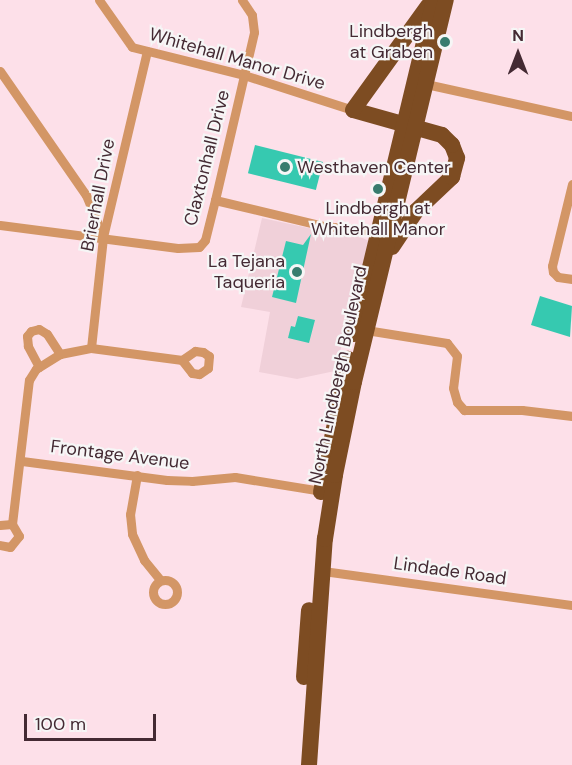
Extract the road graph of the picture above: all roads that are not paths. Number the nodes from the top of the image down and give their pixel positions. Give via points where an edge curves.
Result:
1 (99, 0) edge
2 (242, 0) edge
3 (433, 0) edge
4 (446, 0) edge
5 (147, 51) junction
6 (0, 71) edge
7 (244, 75) junction
8 (426, 84) junction
9 (353, 110) junction
10 (572, 117) edge
11 (410, 126) junction
12 (572, 184) edge
13 (215, 200) junction
14 (0, 225) edge
15 (378, 231) junction
16 (103, 237) junction
17 (383, 261) junction
18 (572, 279) edge
19 (366, 330) junction
20 (91, 348) junction
21 (60, 354) junction
22 (182, 360) dead end
23 (39, 367) junction
24 (572, 416) edge
25 (22, 460) junction
26 (137, 476) junction
27 (321, 491) junction
28 (12, 524) junction
29 (0, 525) edge
30 (0, 545) edge
31 (323, 571) junction
32 (160, 580) dead end
33 (572, 605) edge
34 (298, 765) edge
35 (309, 765) edge

1 - 5 street, Whitehall Manor Drive via 132,47
2 - 7 street, Claxtonhall Drive via 255,23
3 - 9 highway
3 - 11 highway, North Lindbergh Boulevard
4 - 8 highway, North Lindbergh Boulevard
5 - 7 street, Whitehall Manor Drive
5 - 16 street, Brierhall Drive
6 - 16 street via 86,195
7 - 9 street, Whitehall Manor Drive
7 - 13 street, Claxtonhall Drive
8 - 10 street
8 - 11 highway, North Lindbergh Boulevard
9 - 11 highway
11 - 15 highway, North Lindbergh Boulevard
11 - 17 highway, North Lindbergh Boulevard
11 - 17 highway via 448,139 455,150 457,165 452,177 408,221
12 - 18 street via 552,266 558,277
13 - 15 street via 323,226
13 - 16 street, Claxtonhall Drive via 205,240 199,247 178,249
14 - 16 street
15 - 27 highway, North Lindbergh Boulevard via 334,416
16 - 20 street, Brierhall Drive
17 - 19 highway, North Lindbergh Boulevard
19 - 24 street via 447,343 457,356 453,388 464,410 522,410
19 - 31 highway, North Lindbergh Boulevard via 335,475
20 - 21 street
20 - 22 street
21 - 23 street
21 - 23 street via 47,334 39,329 31,331 28,346
23 - 25 street via 29,380
25 - 26 street, Frontage Avenue
25 - 28 street
26 - 27 street, Frontage Avenue via 192,482 235,477
26 - 32 street via 130,514 132,534 144,560
27 - 34 highway, North Lindbergh Boulevard
28 - 29 street
28 - 30 street via 18,531 17,541 10,547
31 - 33 street, Lindade Road
31 - 35 highway, North Lindbergh Boulevard

